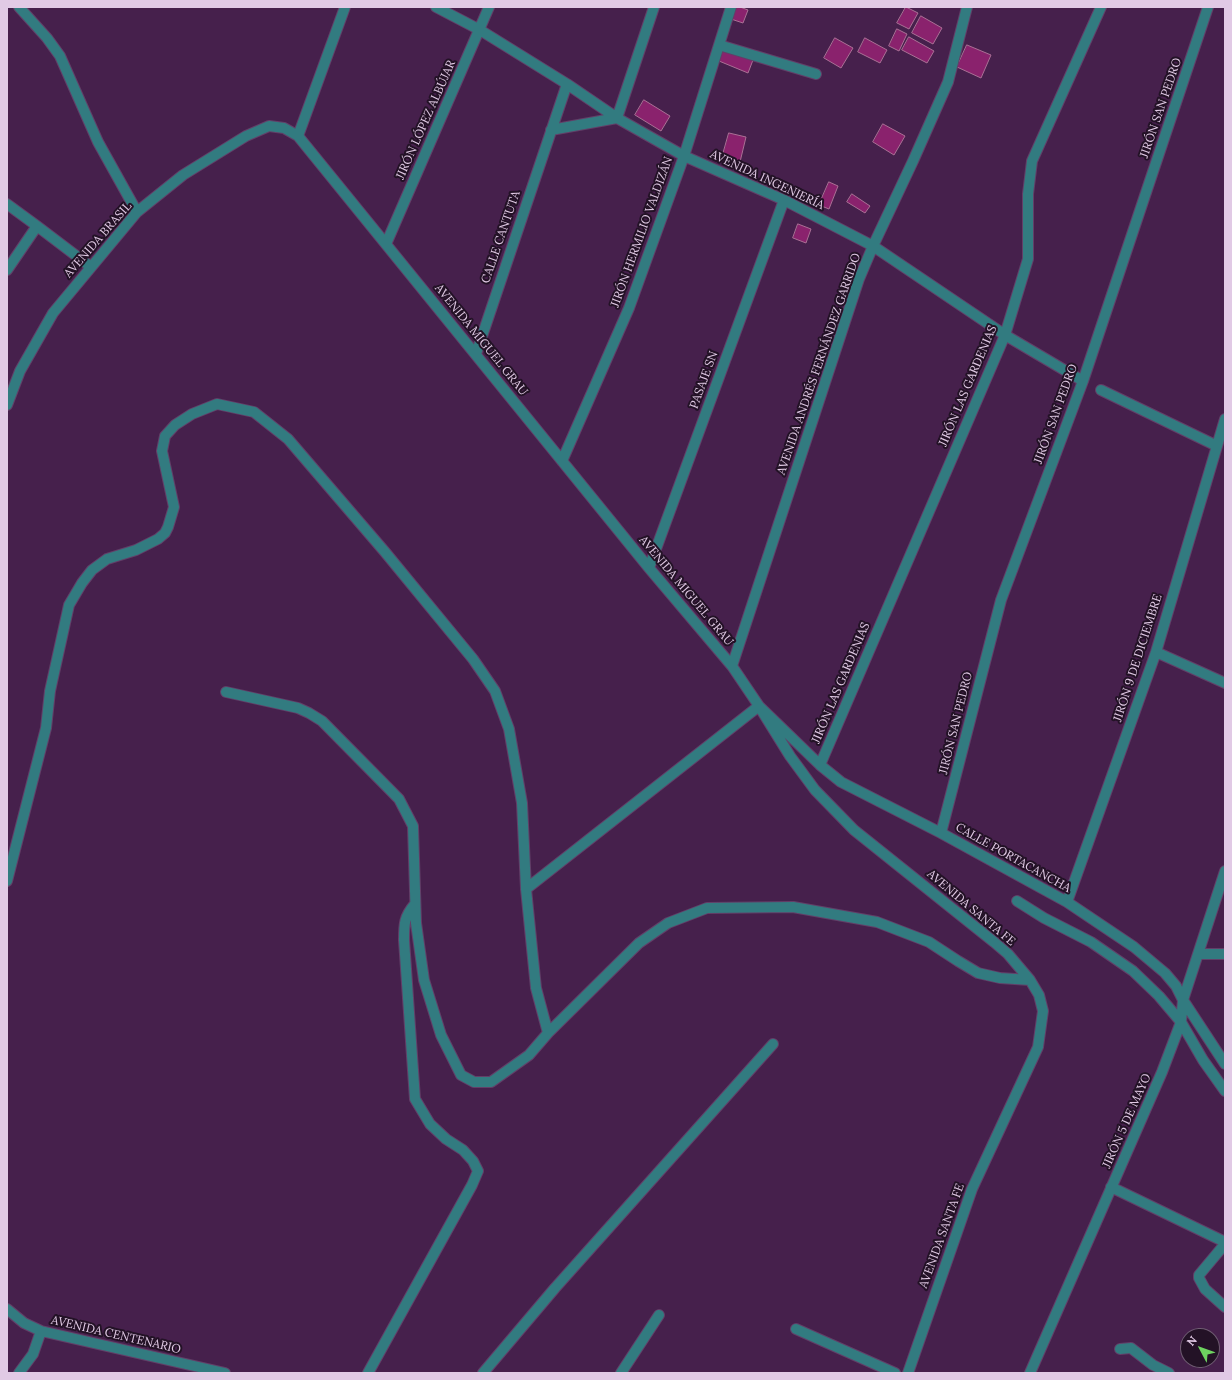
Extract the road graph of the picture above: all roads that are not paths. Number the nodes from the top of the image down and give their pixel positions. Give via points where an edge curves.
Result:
1 (19, 7) edge
2 (345, 7) edge
3 (436, 7) edge
4 (489, 7) edge
5 (654, 7) edge
6 (731, 7) edge
7 (967, 7) edge
8 (1101, 7) edge
9 (1208, 7) edge
10 (480, 30) junction
11 (719, 45) junction
12 (816, 74) dead end
13 (567, 84) junction
14 (617, 118) junction
15 (551, 130) junction
16 (298, 136) junction
17 (684, 156) junction
18 (784, 200) junction
19 (7, 204) edge
20 (137, 212) junction
21 (37, 226) junction
22 (386, 244) junction
23 (873, 246) junction
24 (91, 267) junction
25 (7, 270) edge
26 (1005, 335) junction
27 (476, 354) junction
28 (1083, 381) junction
29 (1101, 390) dead end
30 (7, 405) edge
31 (1225, 419) edge
32 (1217, 446) junction
33 (562, 461) junction
34 (649, 568) junction
35 (1156, 652) junction
36 (732, 666) junction
37 (1225, 683) edge
38 (226, 692) dead end
39 (760, 706) junction
40 (820, 765) junction
41 (941, 833) junction
42 (1225, 871) edge
43 (7, 881) edge
44 (526, 889) junction
45 (1017, 901) dead end
46 (1067, 902) junction
47 (415, 904) junction
48 (1198, 954) junction
49 (1225, 954) edge
50 (1030, 980) junction
51 (1183, 1000) junction
52 (1181, 1022) junction
53 (548, 1033) junction
54 (773, 1044) dead end
55 (1225, 1064) edge
56 (1225, 1091) edge
57 (1111, 1187) junction
58 (1225, 1243) edge
59 (1225, 1307) edge
60 (7, 1309) edge
61 (659, 1315) dead end
62 (796, 1329) dead end
63 (41, 1331) junction
64 (1120, 1349) dead end
65 (20, 1373) edge
66 (225, 1373) edge
67 (368, 1373) edge
68 (483, 1373) edge
69 (621, 1373) edge
70 (895, 1373) edge
71 (908, 1373) edge
72 (1030, 1373) edge
73 (1169, 1373) edge

1 - 20 street via 60,56 98,142
2 - 16 street
3 - 10 street, AVENIDA INGENIERÍA
4 - 10 street, JIRÓN LÓPEZ ALBÚJAR
5 - 14 street
6 - 11 street, JIRÓN HERMILIO VALDIZÁN
7 - 23 street, AVENIDA ANDRÉS FERNÁNDEZ GARRIDO via 948,82
8 - 26 street, JIRÓN LAS GARDENIAS via 1032,161 1028,194 1028,259
9 - 28 street, JIRÓN SAN PEDRO
10 - 13 street, AVENIDA INGENIERÍA
10 - 22 street, JIRÓN LÓPEZ ALBÚJAR
11 - 12 street
11 - 17 street, JIRÓN HERMILIO VALDIZÁN
13 - 14 street, AVENIDA INGENIERÍA
13 - 15 street, CALLE CANTUTA
14 - 15 street
14 - 17 street, AVENIDA INGENIERÍA
15 - 27 street, CALLE CANTUTA
16 - 20 street, AVENIDA BRASIL via 284,128 270,126 246,136 183,175
16 - 22 street, AVENIDA MIGUEL GRAU
17 - 18 street, AVENIDA INGENIERÍA
17 - 33 street, JIRÓN HERMILIO VALDIZÁN via 629,308
18 - 23 street, AVENIDA INGENIERÍA
18 - 34 street, PASAJE SN
19 - 21 street
20 - 24 street, AVENIDA BRASIL
21 - 24 street
21 - 25 street
22 - 27 street, AVENIDA MIGUEL GRAU
23 - 26 street, AVENIDA INGENIERÍA
23 - 36 street, AVENIDA ANDRÉS FERNÁNDEZ GARRIDO via 859,279
24 - 30 street, AVENIDA BRASIL via 53,313 20,371
26 - 28 street, AVENIDA INGENIERÍA
26 - 40 street, JIRÓN LAS GARDENIAS
27 - 33 street, AVENIDA MIGUEL GRAU
28 - 41 street, JIRÓN SAN PEDRO via 1001,600
29 - 32 street
31 - 32 street, JIRÓN 9 DE DICIEMBRE
32 - 35 street, JIRÓN 9 DE DICIEMBRE
33 - 34 street, AVENIDA MIGUEL GRAU
34 - 36 street, AVENIDA MIGUEL GRAU
35 - 37 street
35 - 46 street, JIRÓN 9 DE DICIEMBRE
36 - 39 street, AVENIDA SANTA FE
38 - 47 street via 309,712 322,721 399,800 413,826
39 - 40 street, CALLE PORTACANCHA
39 - 44 street
39 - 50 street, AVENIDA SANTA FE via 790,756 815,790 854,830 994,942
40 - 41 street, CALLE PORTACANCHA via 841,782
41 - 46 street, CALLE PORTACANCHA
42 - 48 street, JIRÓN 5 DE MAYO
43 - 44 street via 46,728 50,691 69,605 82,583 100,563 136,550 165,533 174,506 162,451 165,436 175,424 217,404 254,412 288,439 473,659 495,691 509,728 522,803
44 - 53 street via 536,988
45 - 52 street via 1091,942 1133,971
46 - 51 street, CALLE PORTACANCHA via 1134,947 1165,973
47 - 53 street via 424,980 440,1035 461,1075 474,1082 490,1082 529,1055
47 - 67 street via 404,922 415,1099 430,1124 463,1150 478,1171
48 - 49 street
48 - 51 street, JIRÓN 5 DE MAYO
50 - 53 street via 1000,978 978,973 929,942 877,922 793,907 707,908 668,923 639,943
50 - 71 street, AVENIDA SANTA FE via 1039,995 1043,1011 1038,1046 972,1189
51 - 52 street, JIRÓN 5 DE MAYO
51 - 55 street, CALLE PORTACANCHA
52 - 56 street
52 - 57 street, JIRÓN 5 DE MAYO via 1162,1072
54 - 68 street via 555,1288
57 - 58 street
57 - 72 street, JIRÓN 5 DE MAYO
58 - 59 street via 1199,1275 1205,1289
60 - 63 street, AVENIDA CENTENARIO via 24,1323
61 - 69 street
62 - 70 street
63 - 65 street via 33,1354
63 - 66 street, AVENIDA CENTENARIO
64 - 73 street via 1131,1348 1153,1365

